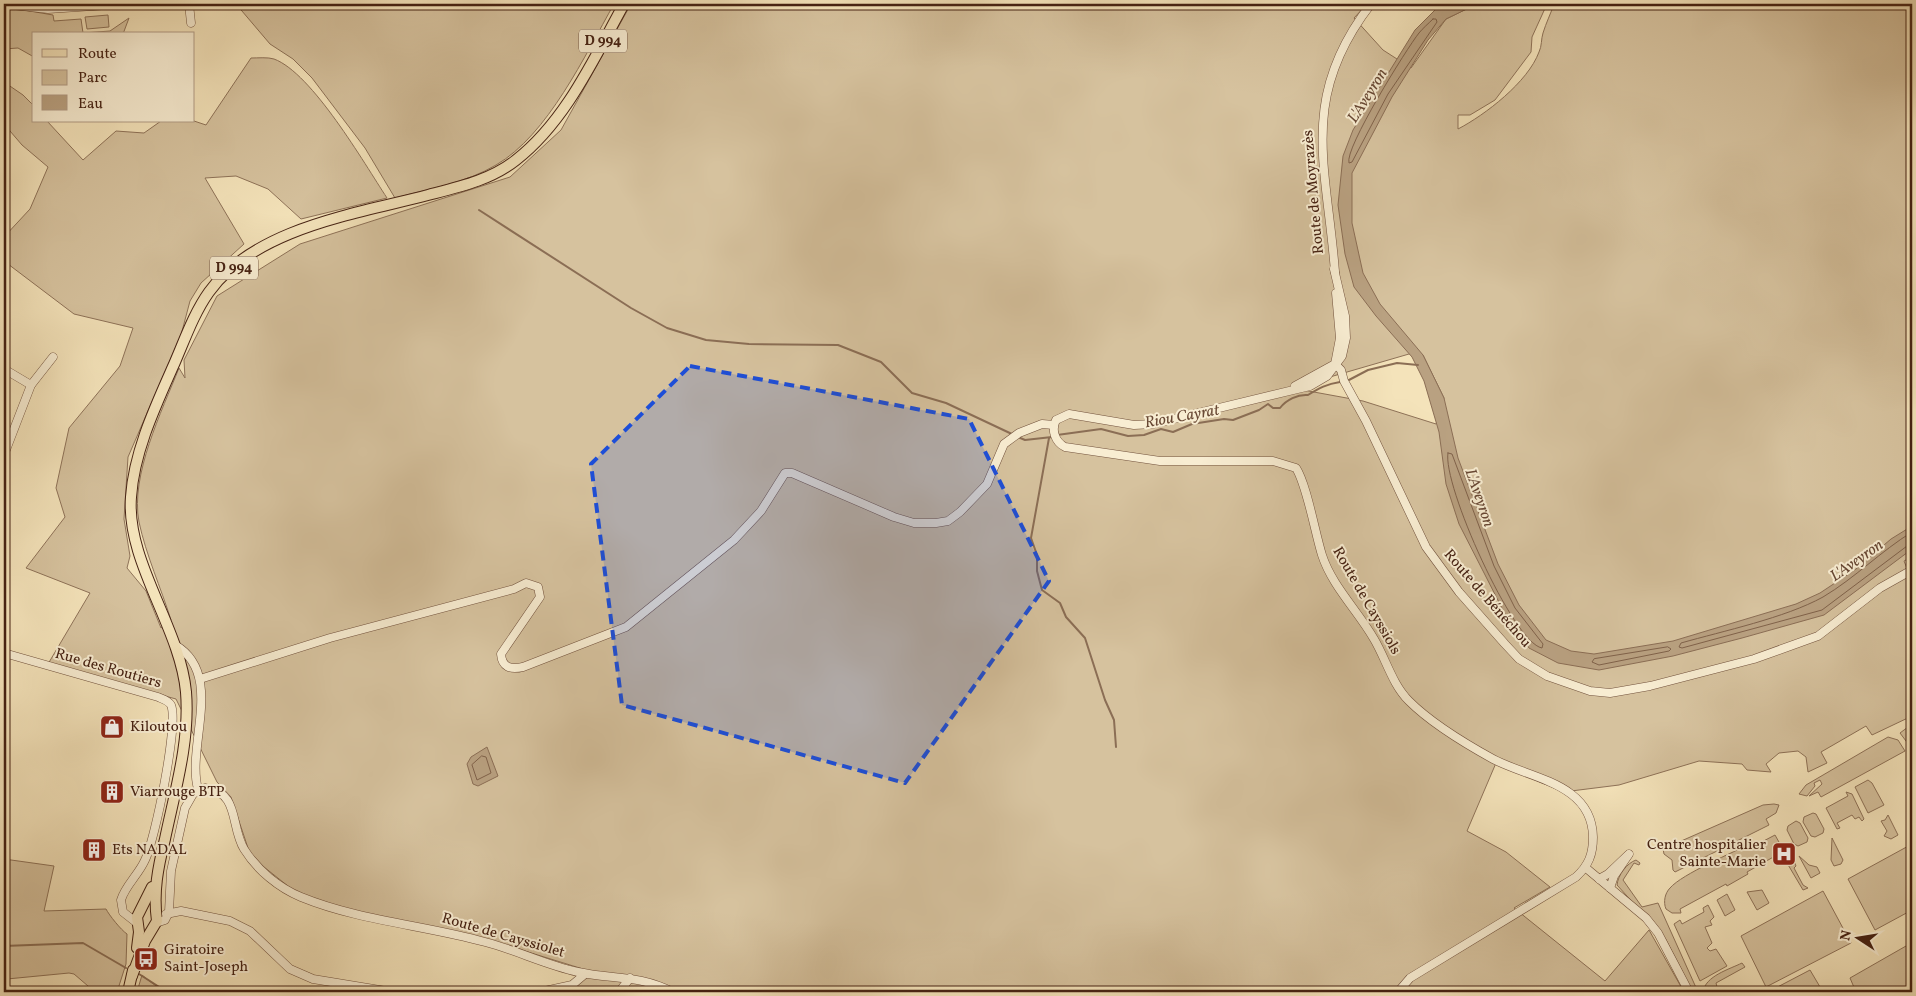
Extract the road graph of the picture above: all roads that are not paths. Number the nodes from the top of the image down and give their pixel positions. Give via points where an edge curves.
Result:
1 (124, 4) edge
2 (189, 4) edge
3 (624, 4) edge
4 (1371, 4) edge
5 (4, 6) edge
6 (191, 23) dead end
7 (53, 357) dead end
8 (1335, 364) junction
9 (4, 369) edge
10 (31, 385) junction
11 (1054, 427) junction
12 (4, 455) edge
13 (1912, 570) edge
14 (174, 645) junction
15 (4, 653) edge
16 (200, 679) junction
17 (198, 789) junction
18 (1586, 868) junction
19 (1599, 879) junction
20 (156, 880) junction
21 (1610, 888) junction
22 (169, 912) junction
23 (140, 918) junction
24 (155, 920) junction
25 (585, 974) junction
26 (132, 976) junction
27 (630, 978) junction
28 (128, 992) edge
29 (392, 992) edge
30 (540, 992) edge
31 (619, 992) edge
32 (673, 992) edge
33 (1398, 992) edge
34 (1689, 992) edge

1 - 5 street via 48,9
2 - 6 street
3 - 14 main road, D 994 via 564,107 543,135 515,161 489,177 459,187 281,237 243,259 210,291 194,318 167,379 136,461 130,500 136,539
4 - 8 street, Route de Moyrazès via 1335,62 1324,111 1322,155 1340,338
7 - 10 street
8 - 11 street via 1287,390 1153,424 1134,425 1069,414 1056,420
8 - 13 street, Route de Bénéchou via 1341,370 1426,547 1514,654 1547,676 1590,691 1610,693 1754,659 1818,636 1880,588
9 - 10 street
10 - 12 street
11 - 16 street via 1042,424 1004,444 988,484 960,512 936,523 894,517 792,473 785,473 761,511 734,540 626,627 523,667 505,666 501,662 501,654 540,597 538,587 526,584 330,638
11 - 18 street, Route de Cayssiols via 1057,440 1065,447 1160,461 1273,461 1296,468 1323,558 1374,639 1400,690 1409,702 1452,734 1494,759 1577,798 1590,814 1593,828 1592,854
14 - 16 street via 185,651
14 - 20 main road, D 994 via 182,669 187,712 180,767
15 - 23 street, Rue des Routiers via 169,702 172,725 168,768 146,860 122,896 121,908
16 - 17 street via 195,780
17 - 22 street via 185,808 177,840 169,884
17 - 25 street, Route de Cayssiolet via 222,792 229,802 244,849 254,863 285,890 362,916 486,942
18 - 19 street
18 - 33 street via 1410,978
19 - 21 street
19 - 21 street via 1629,854
20 - 23 main road, D 994
20 - 24 main road, D 994
21 - 34 street via 1646,918 1658,933
22 - 24 street via 165,920
22 - 29 street via 181,911 230,921 250,931 290,969 313,979
23 - 24 main road via 150,910
23 - 24 main road via 145,929
23 - 26 main road, D 994
24 - 26 main road, D 994
25 - 27 street, Route de Cayssiolet
25 - 30 street via 572,985
26 - 28 main road, D 994
27 - 31 street
27 - 32 street, Route de Cayssiolet via 654,982

